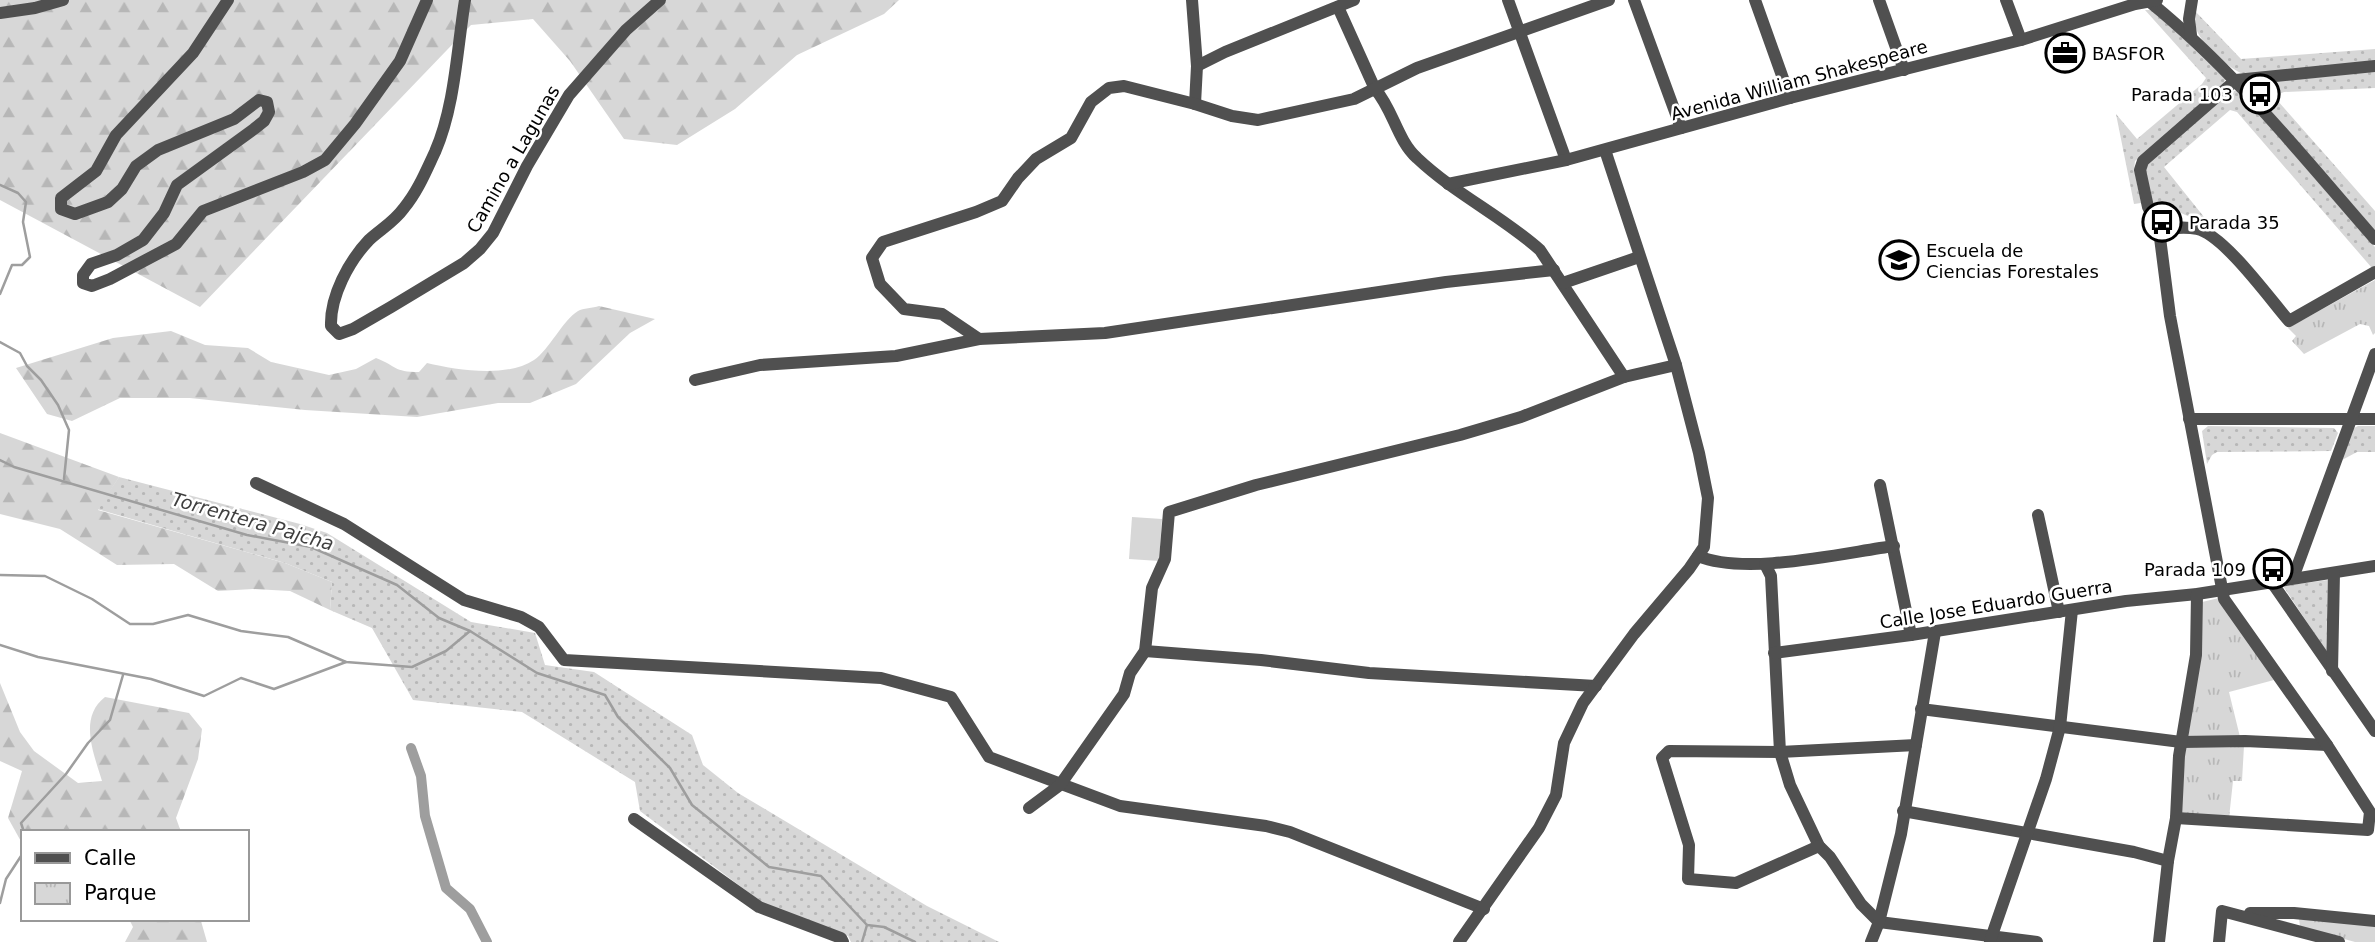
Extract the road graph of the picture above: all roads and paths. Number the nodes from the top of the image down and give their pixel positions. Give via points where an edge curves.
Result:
1 (63, 0) edge
2 (228, 0) edge
3 (427, 0) edge
4 (465, 0) edge
5 (660, 0) edge
6 (1192, 0) edge
7 (1354, 0) edge
8 (1508, 0) edge
9 (1609, 0) edge
10 (1634, 0) edge
11 (1755, 0) edge
12 (1879, 0) edge
13 (2006, 0) edge
14 (2192, 0) edge
15 (2153, 1) edge
16 (2134, 2) edge
17 (1338, 7) junction
18 (0, 13) edge
19 (1519, 31) junction
20 (2191, 35) junction
21 (2021, 40) junction
22 (1197, 66) junction
23 (2375, 66) edge
24 (1904, 70) junction
25 (2235, 80) junction
26 (1375, 89) junction
27 (1790, 98) junction
28 (1195, 104) junction
29 (1681, 128) junction
30 (1605, 150) junction
31 (1566, 160) junction
32 (1448, 184) junction
33 (2159, 230) junction
34 (2375, 239) edge
35 (1639, 257) junction
36 (1554, 270) junction
37 (2375, 272) edge
38 (1563, 283) junction
39 (979, 339) junction
40 (2375, 354) edge
41 (1675, 365) junction
42 (1624, 377) junction
43 (695, 380) dead end
44 (2352, 418) junction
45 (2189, 419) junction
46 (2375, 419) edge
47 (256, 483) dead end
48 (1881, 485) dead end
49 (2038, 515) dead end
50 (1894, 546) junction
51 (1698, 556) junction
52 (1765, 564) junction
53 (2375, 566) edge
54 (2334, 573) junction
55 (2293, 578) junction
56 (2271, 581) junction
57 (2223, 589) junction
58 (2197, 594) junction
59 (2065, 611) junction
60 (1935, 632) junction
61 (1912, 635) junction
62 (1144, 652) junction
63 (1774, 653) junction
64 (2332, 672) junction
65 (1596, 686) junction
66 (1921, 709) junction
67 (2060, 727) junction
68 (2375, 731) edge
69 (2181, 742) junction
70 (1916, 745) junction
71 (2327, 745) junction
72 (1780, 752) junction
73 (1060, 785) junction
74 (1029, 807) dead end
75 (1903, 811) junction
76 (2176, 818) junction
77 (634, 819) dead end
78 (2027, 833) junction
79 (1819, 846) junction
80 (2168, 861) junction
81 (1484, 909) junction
82 (2228, 912) junction
83 (2375, 920) edge
84 (1879, 922) junction
85 (1990, 938) edge
86 (843, 942) edge
87 (1459, 942) edge
88 (1871, 942) edge
89 (2037, 942) edge
90 (2159, 942) edge
91 (2220, 942) edge
92 (2339, 942) edge

1 - 18 street
2 - 3 street via 193,53 116,135 96,171 61,198 61,209 75,214 108,202 136,166 158,150 234,119 259,100 267,102 269,112 254,130 177,185 164,213 143,240 91,264 83,283 92,286 110,279 176,244 203,211 325,160 400,61
4 - 5 street, Camino a Lagunas via 436,149 406,206 354,259 330,310 331,326 339,334 464,263 480,249 569,95 626,30
6 - 22 street
7 - 17 street
8 - 19 street
9 - 19 street
10 - 29 street
11 - 27 street
12 - 24 street
13 - 21 street
14 - 20 street
15 - 16 street, Avenida William Shakespeare
15 - 20 street
16 - 21 street, Avenida William Shakespeare
17 - 22 street
17 - 26 street
19 - 26 street via 1417,68
19 - 31 street
20 - 25 street
21 - 24 street, Avenida William Shakespeare
22 - 28 street
23 - 25 street
24 - 27 street, Avenida William Shakespeare
25 - 33 street via 2140,165 2148,207
25 - 34 street
26 - 28 street via 1354,99 1258,120
26 - 32 street via 1415,156
27 - 29 street, Avenida William Shakespeare
28 - 39 street via 1124,86 1109,88 1091,102 1071,138 1036,159 1002,201 883,242 872,258 880,284 904,309 942,314
29 - 30 street, Avenida William Shakespeare
30 - 31 street, Avenida William Shakespeare
30 - 35 street
31 - 32 street, Avenida William Shakespeare
32 - 36 street via 1525,236
33 - 37 street via 2197,229 2210,234 2288,321
33 - 45 street
35 - 38 street
35 - 41 street
36 - 38 street
36 - 39 street via 1105,332
38 - 42 street
39 - 43 street via 897,356 760,365
40 - 44 street
41 - 42 street
41 - 51 street via 1709,498 1704,547
42 - 62 street via 1521,417 1169,512 1165,559 1152,588
44 - 45 street
44 - 46 street
44 - 55 street
45 - 57 street
47 - 73 street via 344,524 464,600 539,627 564,660 881,678 951,697 989,757
48 - 50 street
49 - 59 street
50 - 52 street
50 - 61 street
51 - 52 street via 1715,563
51 - 65 street
52 - 63 street via 1771,576
53 - 54 street
54 - 55 street
54 - 64 street
55 - 56 street
56 - 57 street, Calle Jose Eduardo Guerra
56 - 64 street
57 - 58 street, Calle Jose Eduardo Guerra
57 - 71 street via 2224,598
58 - 59 street, Calle Jose Eduardo Guerra
58 - 69 street via 2196,655
59 - 60 street, Calle Jose Eduardo Guerra
59 - 67 street
60 - 61 street, Calle Jose Eduardo Guerra
60 - 66 street
61 - 63 street, Calle Jose Eduardo Guerra
62 - 65 street via 1369,673
62 - 73 street via 1130,673 1124,694
63 - 72 street
64 - 68 street
65 - 81 street via 1583,702 1564,743 1556,795
66 - 67 street
66 - 70 street
67 - 69 street
67 - 78 street
69 - 71 street
69 - 76 street
70 - 72 street
70 - 75 street
71 - 76 street via 2370,812 2368,830
72 - 79 street
72 - 79 street via 1669,751 1662,758 1689,845 1688,879 1736,883
73 - 74 street
73 - 81 street via 1120,806 1290,832
75 - 78 street
75 - 84 street
76 - 80 street
77 - 86 street via 759,907
78 - 80 street
78 - 85 street
79 - 84 street
80 - 90 street
81 - 87 street
82 - 83 street
82 - 91 street
82 - 92 street
84 - 85 street
84 - 88 street
85 - 89 street

